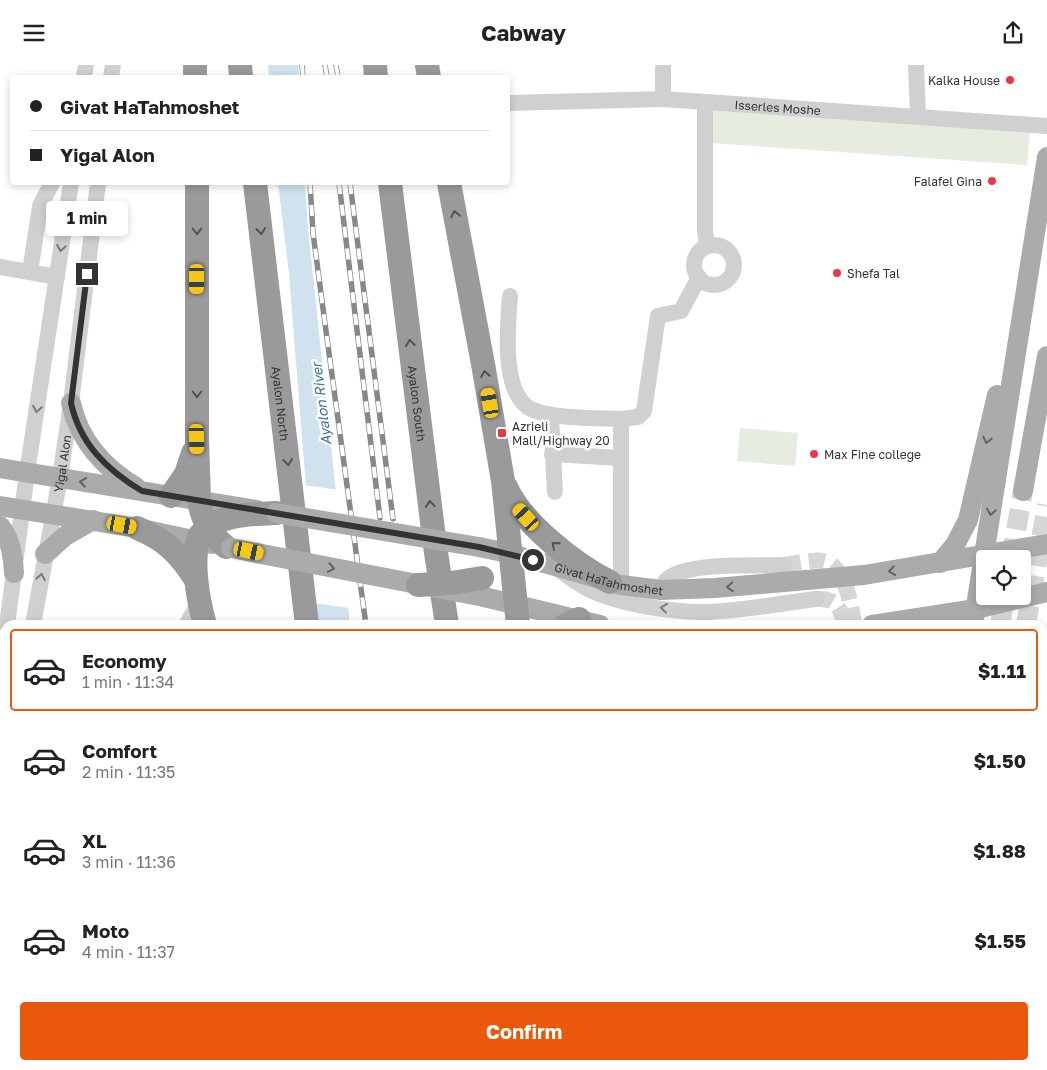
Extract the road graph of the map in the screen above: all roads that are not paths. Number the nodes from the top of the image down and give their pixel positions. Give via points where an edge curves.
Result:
1 (663, 65) edge
2 (916, 65) edge
3 (663, 99) junction
4 (706, 102) junction
5 (510, 103) edge
6 (918, 117) junction
7 (1047, 127) edge
8 (1047, 157) edge
9 (51, 185) edge
10 (71, 185) edge
11 (98, 185) edge
12 (197, 185) edge
13 (254, 185) edge
14 (390, 185) edge
15 (449, 185) edge
16 (1034, 239) junction
17 (707, 246) junction
18 (0, 267) edge
19 (30, 272) junction
20 (57, 277) junction
21 (699, 277) junction
22 (510, 296) dead end
23 (1047, 356) edge
24 (71, 403) junction
25 (551, 415) junction
26 (621, 419) junction
27 (197, 439) junction
28 (552, 454) junction
29 (620, 458) junction
30 (0, 468) edge
31 (27, 473) junction
32 (60, 478) junction
33 (503, 481) junction
34 (142, 491) junction
35 (1023, 491) tunnel mouth
36 (555, 492) dead end
37 (171, 495) junction
38 (199, 500) junction
39 (0, 506) edge
40 (23, 510) junction
41 (276, 513) joint
42 (53, 514) junction
43 (93, 520) junction
44 (215, 523) junction
45 (0, 526) edge
46 (137, 528) junction
47 (1047, 544) edge
48 (229, 547) joint
49 (985, 550) edge
50 (1016, 550) edge
51 (45, 554) junction
52 (512, 554) junction
53 (976, 557) edge
54 (940, 563) junction
55 (786, 565) tunnel mouth
56 (555, 567) junction
57 (14, 573) junction
58 (196, 580) junction
59 (615, 584) junction
60 (418, 585) joint
61 (483, 588) junction
62 (661, 590) junction
63 (1047, 592) edge
64 (817, 599) tunnel mouth
65 (202, 614) edge
66 (517, 615) edge
67 (975, 617) edge
68 (8, 620) edge
69 (34, 620) edge
70 (305, 620) edge
71 (446, 620) edge
72 (558, 620) edge
73 (936, 620) edge
74 (0, 823) edge
75 (0, 827) edge

1 - 3 street
2 - 6 street
3 - 4 street, Isserles Moshe
3 - 5 street, Isserles Moshe
4 - 6 street, Isserles Moshe
4 - 17 street
6 - 7 street, Isserles Moshe
8 - 16 main road
9 - 19 street via 40,206
10 -> 20 street
11 - 24 street, Yigal Alon
12 -> 27 highway
13 -> 70 highway, Ayalon North
71 -> 14 highway, Ayalon South
33 -> 15 highway
16 -> 49 main road
16 -> 54 main road via 968,520 955,545
17 - 21 street via 698,253 694,262
17 - 21 street via 718,245 728,250 734,267 729,278 719,284 708,283
18 - 19 street
19 - 20 street
20 -> 31 street
21 - 26 street via 681,311 658,316 644,411 638,417
22 - 25 street via 507,349 512,382 522,402 532,410
23 - 35 main road
24 - 32 street, Yigal Alon
24 - 34 main road via 85,438 98,456 113,472
25 - 26 street
25 - 28 street
26 - 29 street
27 - 37 highway via 186,474
27 - 38 highway
28 - 29 street
28 - 36 street
29 - 59 street
30 - 31 main road
31 - 32 main road
31 - 40 street
34 -> 32 main road
32 - 42 street, Yigal Alon
33 - 52 highway
59 -> 33 highway via 574,560 540,531 518,507
34 - 37 main road
37 - 38 main road
38 - 44 highway via 200,509
39 - 40 main road
40 - 42 main road
40 - 57 street
41 - 44 highway via 241,515
41 - 52 main road, Givat HaTahmoshet, bridge
42 - 43 main road
42 - 51 street, Yigal Alon
43 - 46 main road
43 - 51 main road via 65,536
44 - 46 main road
44 - 48 highway via 214,536
44 - 58 highway
45 - 57 main road via 9,541
46 - 58 highway via 166,543
47 - 50 main road, Givat HaTahmoshet
48 -> 60 main road, bridge
69 -> 51 street, Yigal Alon
52 - 56 main road, Givat HaTahmoshet
52 - 61 highway
52 - 66 highway
53 - 54 main road, Givat HaTahmoshet
54 -> 62 main road, Givat HaTahmoshet via 793,583
55 - 62 street via 701,568 670,577
56 - 59 main road, Givat HaTahmoshet
64 -> 56 street via 723,611 683,611 608,597
57 - 68 street
58 - 65 highway
59 - 62 main road, Givat HaTahmoshet
60 - 61 highway, bridge via 451,583
61 - 66 main road
63 - 67 main road
66 - 72 main road
67 - 73 main road
74 - 75 street

